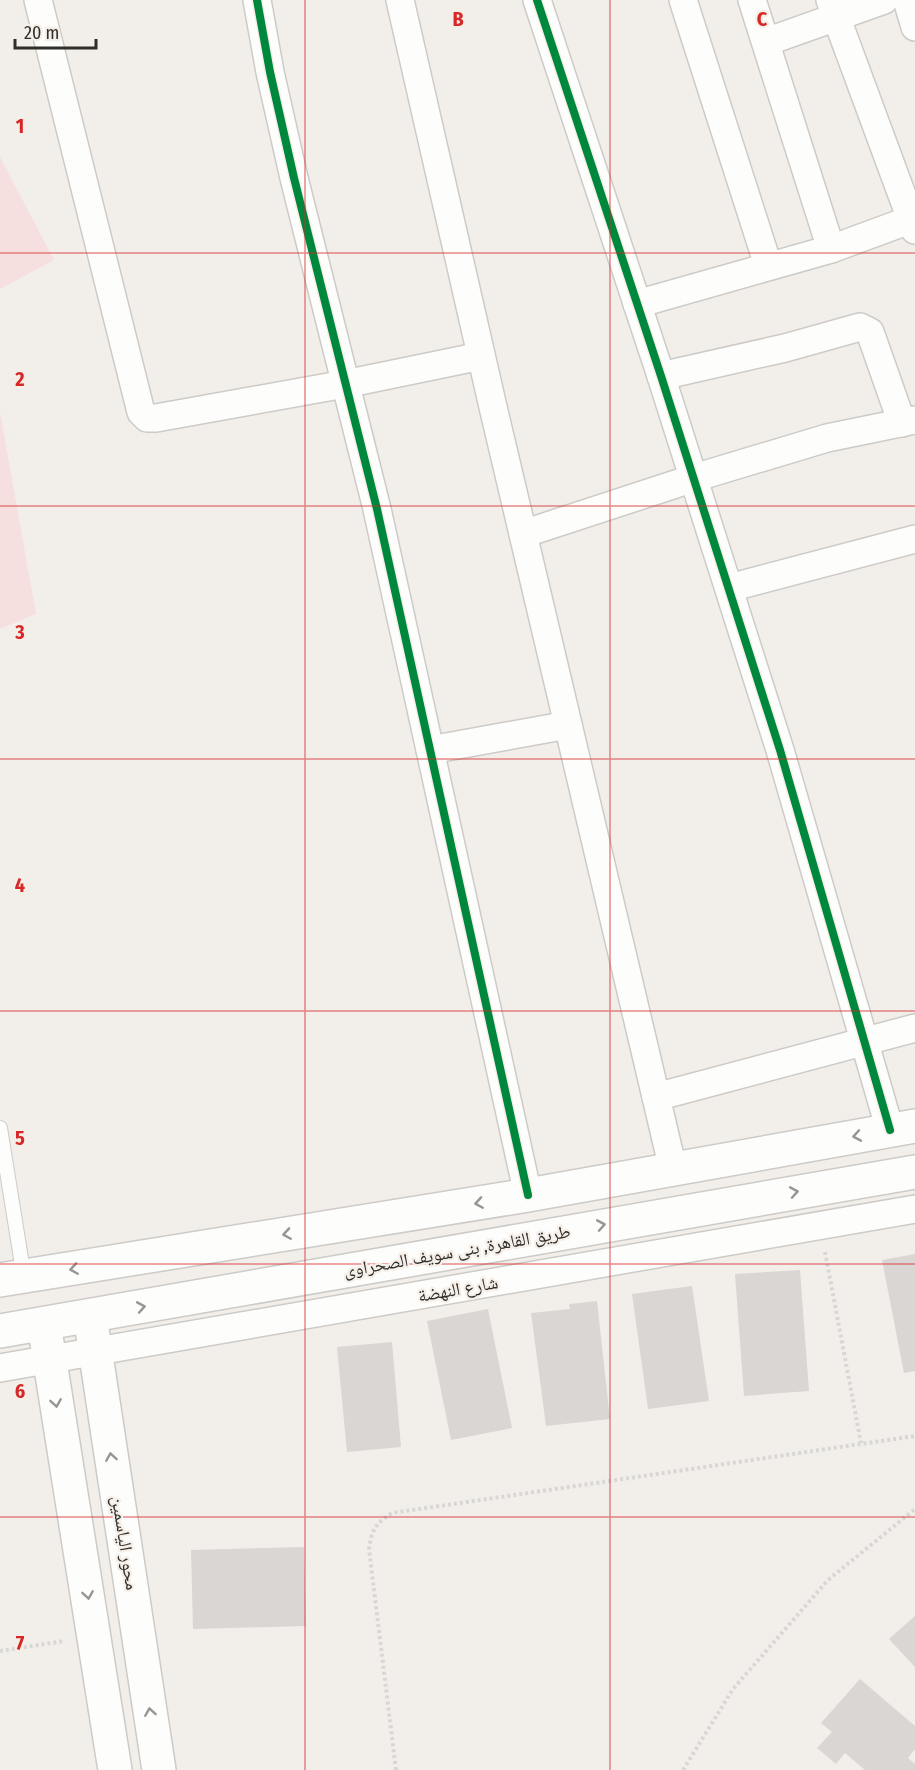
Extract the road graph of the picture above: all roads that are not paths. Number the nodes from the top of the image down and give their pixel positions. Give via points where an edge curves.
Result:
1 (38, 0) edge
2 (257, 0) edge
3 (400, 0) edge
4 (537, 0) edge
5 (683, 0) edge
6 (752, 0) edge
7 (884, 0) edge
8 (908, 0) edge
9 (833, 8) edge
10 (915, 27) edge
11 (766, 42) junction
12 (914, 222) edge
13 (831, 249) junction
14 (768, 265) junction
15 (637, 304) junction
16 (481, 356) junction
17 (661, 376) junction
18 (345, 384) junction
19 (909, 422) edge
20 (694, 478) junction
21 (523, 534) junction
22 (915, 539) edge
23 (729, 588) junction
24 (568, 725) junction
25 (430, 750) junction
26 (915, 1029) edge
27 (865, 1042) junction
28 (656, 1097) junction
29 (0, 1128) edge
30 (903, 1128) edge
31 (673, 1169) junction
32 (915, 1172) edge
33 (528, 1195) junction
34 (915, 1209) edge
35 (12, 1279) edge
36 (90, 1316) junction
37 (44, 1324) junction
38 (0, 1331) edge
39 (96, 1353) junction
40 (50, 1360) junction
41 (0, 1368) edge
42 (115, 1770) edge
43 (159, 1770) edge

1 - 18 street via 141,412 147,418 156,418
2 - 18 street via 275,93
3 - 16 street
4 - 15 street
5 - 14 street
6 - 11 street
7 - 9 street
8 - 10 street
9 - 11 street
9 - 12 street
11 - 13 street
12 - 13 street
13 - 14 street
14 - 15 street
15 - 17 street
16 - 18 street
16 - 21 street
17 - 19 street via 860,327 870,332
17 - 20 street
18 - 25 street
19 - 20 street via 827,438
20 - 21 street
20 - 23 street
21 - 24 street
22 - 23 street
23 - 27 street
24 - 25 street
24 - 28 street
25 - 33 street
26 - 27 street
27 - 28 street
27 - 30 street
28 - 31 street
29 - 35 lane
30 -> 31 main road
31 - 33 main road
36 -> 32 main road, طريق القاهرة, بنى سويف الصحراوى
33 -> 35 main road
34 - 39 street, شارع النهضة
36 - 37 main road, طريق القاهرة, بنى سويف الصحراوى
36 - 39 main road, محور الياسمين
37 - 38 main road, طريق القاهرة, بنى سويف الصحراوى
37 - 40 main road
39 - 40 street, شارع النهضة
43 -> 39 main road, محور الياسمين
40 - 41 street, شارع النهضة
40 -> 42 main road

